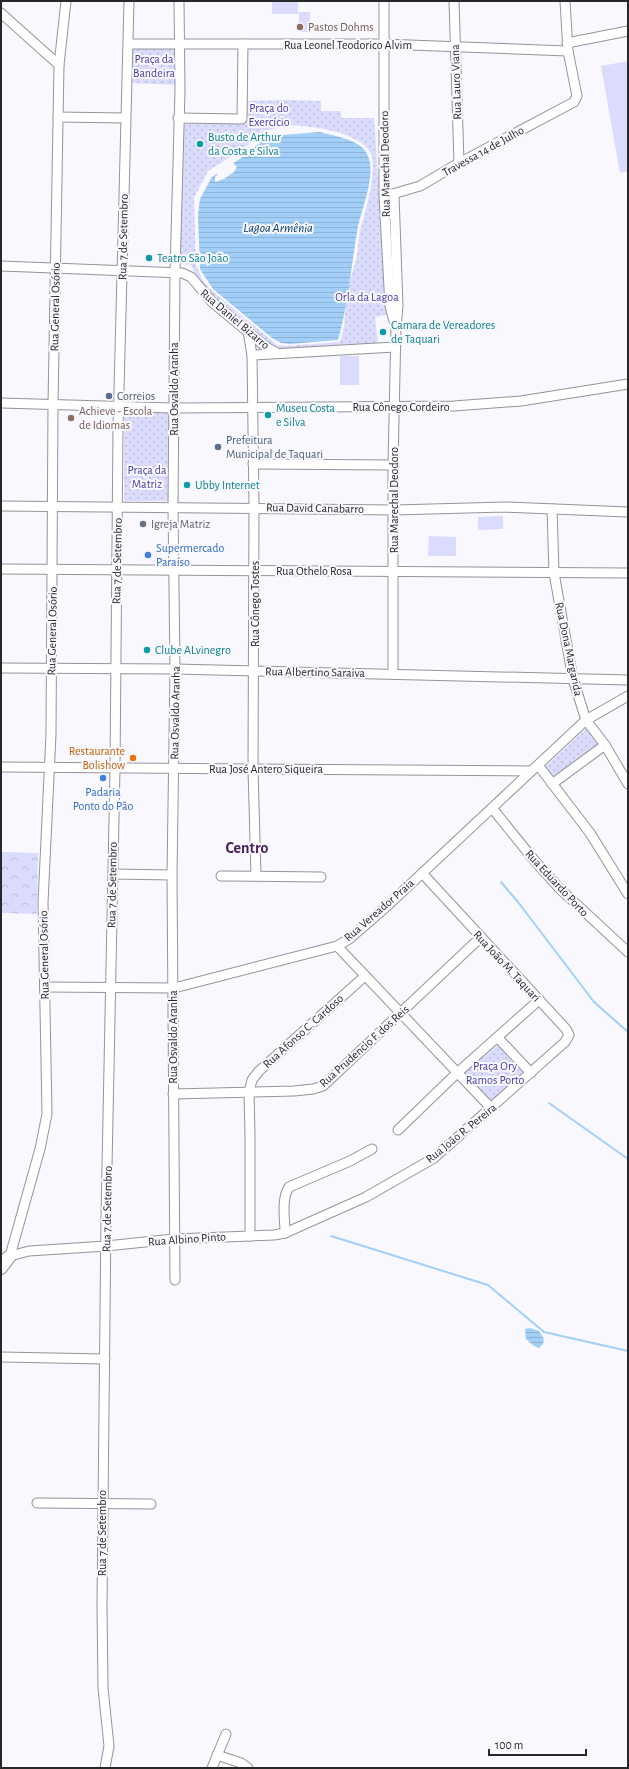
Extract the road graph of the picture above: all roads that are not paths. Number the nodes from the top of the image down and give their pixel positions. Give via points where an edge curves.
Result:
1 (66, 1) edge
2 (129, 1) edge
3 (179, 1) edge
4 (384, 1) edge
5 (454, 1) edge
6 (565, 1) edge
7 (1, 13) edge
8 (628, 31) edge
9 (129, 44) junction
10 (179, 44) junction
11 (243, 44) junction
12 (383, 44) junction
13 (455, 46) junction
14 (567, 47) junction
15 (59, 65) junction
16 (58, 116) junction
17 (126, 118) junction
18 (178, 118) junction
19 (459, 163) junction
20 (394, 195) junction
21 (384, 196) junction
22 (392, 265) junction
23 (1, 266) edge
24 (55, 268) junction
25 (122, 270) junction
26 (175, 272) junction
27 (248, 331) junction
28 (396, 347) junction
29 (277, 353) junction
30 (252, 355) junction
31 (628, 384) edge
32 (1, 403) edge
33 (53, 404) junction
34 (119, 406) junction
35 (253, 407) junction
36 (394, 407) junction
37 (173, 408) junction
38 (253, 464) junction
39 (393, 465) junction
40 (1, 506) edge
41 (53, 506) junction
42 (118, 506) junction
43 (173, 507) junction
44 (254, 508) junction
45 (552, 509) junction
46 (394, 510) junction
47 (628, 512) edge
48 (1, 569) edge
49 (53, 570) junction
50 (116, 571) junction
51 (174, 571) junction
52 (254, 571) junction
53 (394, 572) junction
54 (554, 573) junction
55 (628, 573) edge
56 (1, 668) edge
57 (114, 668) junction
58 (51, 669) junction
59 (175, 669) junction
60 (255, 671) junction
61 (393, 674) junction
62 (573, 679) junction
63 (628, 680) edge
64 (628, 696) edge
65 (586, 720) junction
66 (605, 745) junction
67 (49, 767) junction
68 (1, 768) edge
69 (115, 768) junction
70 (174, 768) junction
71 (534, 768) junction
72 (253, 769) junction
73 (552, 784) junction
74 (628, 784) edge
75 (492, 808) junction
76 (422, 873) junction
77 (113, 874) junction
78 (172, 875) junction
79 (222, 876) dead end
80 (256, 876) junction
81 (321, 877) dead end
82 (628, 894) edge
83 (481, 937) junction
84 (337, 946) junction
85 (628, 952) edge
86 (365, 976) junction
87 (45, 987) junction
88 (110, 988) junction
89 (174, 988) junction
90 (539, 1000) junction
91 (401, 1014) junction
92 (498, 1038) junction
93 (547, 1058) joint
94 (457, 1073) junction
95 (531, 1073) junction
96 (249, 1092) junction
97 (173, 1094) junction
98 (491, 1108) junction
99 (398, 1130) dead end
100 (372, 1149) dead end
101 (366, 1197) joint
102 (285, 1233) junction
103 (250, 1236) junction
104 (174, 1238) junction
105 (106, 1246) junction
106 (6, 1257) edge
107 (1, 1268) edge
108 (175, 1280) dead end
109 (1, 1357) edge
110 (105, 1359) junction
111 (37, 1503) dead end
112 (102, 1503) junction
113 (151, 1504) dead end
114 (226, 1734) dead end
115 (217, 1755) junction
116 (105, 1768) edge
117 (212, 1768) edge
118 (248, 1768) edge

1 - 15 street, Rua General Osório
2 - 9 street, Rua 7 de Setembro
3 - 10 street, Rua Osvaldo Aranha
4 - 12 street, Rua Marechal Deodoro
5 - 13 street, Rua Lauro Viana
6 - 14 street
7 - 15 street
8 - 14 street, Rua Leonel Teodorico Alvim
9 - 10 street, Rua Leonel Teodorico Alvim
9 - 17 street, Rua 7 de Setembro
10 - 11 street, Rua Leonel Teodorico Alvim
10 - 18 street, Rua Osvaldo Aranha
11 - 12 street, Rua Leonel Teodorico Alvim
11 - 18 street via 242,118
12 - 13 street, Rua Leonel Teodorico Alvim
12 - 21 street, Rua Marechal Deodoro
13 - 14 street, Rua Leonel Teodorico Alvim
13 - 19 street, Rua Lauro Viana
14 - 19 street, Travessa 14 de Julho via 577,96 574,102
15 - 16 street, Rua General Osório
16 - 17 street
16 - 24 street, Rua General Osório
17 - 25 street, Rua 7 de Setembro
18 - 26 street, Rua Osvaldo Aranha
19 - 20 street, Travessa 14 de Julho via 420,186
20 - 21 street, Travessa 14 de Julho
20 - 22 street, Rua Marechal Deodoro
21 - 22 street, Rua Marechal Deodoro
22 - 28 street, Rua Marechal Deodoro via 398,306
23 - 24 street
24 - 25 street
24 - 33 street, Rua General Osório
25 - 26 street
25 - 34 street, Rua 7 de Setembro
26 - 27 street, Rua Daniel Bizarro via 191,277 212,302
26 - 37 street, Rua Osvaldo Aranha
27 - 29 street, Rua Daniel Bizarro
27 - 30 street, Rua Cônego Tostes
28 - 29 street, Rua Daniel Bizarro
28 - 36 street, Rua Marechal Deodoro
29 - 30 street, Rua Daniel Bizarro
30 - 35 street, Rua Cônego Tostes
31 - 36 street, Rua Cônego Cordeiro via 521,401
32 - 33 street, Rua Cônego Cordeiro
33 - 34 street, Rua Cônego Cordeiro
33 - 41 street, Rua General Osório
34 - 37 street, Rua Cônego Cordeiro
34 - 42 street, Rua 7 de Setembro
35 - 36 street, Rua Cônego Cordeiro
35 - 37 street, Rua Cônego Cordeiro
35 - 38 street, Rua Cônego Tostes
36 - 39 street, Rua Marechal Deodoro
37 - 43 street, Rua Osvaldo Aranha
38 - 39 street
38 - 44 street, Rua Cônego Tostes
39 - 46 street, Rua Marechal Deodoro
40 - 41 street, Rua David Canabarro
41 - 42 street, Rua David Canabarro
41 - 49 street, Rua General Osório
42 - 43 street, Rua David Canabarro
42 - 50 street, Rua 7 de Setembro
43 - 44 street, Rua David Canabarro
43 - 51 street, Rua Osvaldo Aranha
44 - 46 street, Rua David Canabarro
44 - 52 street, Rua Cônego Tostes
45 - 46 street, Rua David Canabarro via 505,507
45 - 47 street, Rua David Canabarro
45 - 54 street, Rua Dona Margarida
46 - 53 street, Rua Marechal Deodoro
48 - 49 street, Rua Othelo Rosa
49 - 50 street, Rua Othelo Rosa
49 - 58 street, Rua General Osório
50 - 51 street, Rua Othelo Rosa
50 - 57 street, Rua 7 de Setembro
51 - 52 street, Rua Othelo Rosa
51 - 59 street, Rua Osvaldo Aranha
52 - 53 street, Rua Othelo Rosa
52 - 60 street, Rua Cônego Tostes
53 - 54 street, Rua Othelo Rosa
53 - 61 street, Rua Marechal Deodoro
54 - 55 street, Rua Othelo Rosa
54 - 62 street, Rua Dona Margarida
56 - 58 street, Rua Albertino Saraiva
57 - 58 street, Rua Albertino Saraiva
57 - 59 street, Rua Albertino Saraiva
57 - 69 street, Rua 7 de Setembro
58 - 67 street, Rua General Osório
59 - 60 street, Rua Albertino Saraiva
59 - 70 street, Rua Osvaldo Aranha
60 - 61 street, Rua Albertino Saraiva
60 - 72 street, Rua Cônego Tostes
61 - 62 street, Rua Albertino Saraiva
62 - 63 street, Rua Albertino Saraiva
62 - 65 street, Rua Dona Margarida
64 - 65 street, Rua Vereador Praia
65 - 66 street, Rua Dona Margarida
65 - 71 street, Rua Vereador Praia
66 - 73 street
66 - 74 street, Rua Dona Margarida
67 - 68 street, Rua José Antero Siqueira
67 - 69 street, Rua José Antero Siqueira
67 - 87 street, Rua General Osório via 43,903
69 - 70 street, Rua José Antero Siqueira
69 - 77 street, Rua 7 de Setembro
70 - 72 street, Rua José Antero Siqueira
70 - 78 street, Rua Osvaldo Aranha
71 - 72 street, Rua José Antero Siqueira
71 - 73 street
71 - 75 street, Rua Vereador Praia
72 - 80 street, Rua Cônego Tostes
73 - 82 street via 590,833
75 - 76 street, Rua Vereador Praia
75 - 85 street, Rua Eduardo Porto via 560,889
76 - 83 street, Rua João M. Taquari
76 - 84 street, Rua Vereador Praia
77 - 78 street
77 - 88 street, Rua 7 de Setembro
78 - 89 street, Rua Osvaldo Aranha
79 - 80 street
80 - 81 street
83 - 90 street, Rua João M. Taquari
83 - 91 street, Rua Prudencio F. dos Reis
84 - 86 street
84 - 89 street, Rua Vereador Praia
86 - 91 street
86 - 96 street, Rua Afonso C. Cardoso via 259,1071 252,1080
87 - 88 street, Rua Vereador Praia
87 - 106 street, Rua General Osório via 45,1130
88 - 89 street, Rua Vereador Praia
88 - 105 street, Rua 7 de Setembro
89 - 97 street, Rua Osvaldo Aranha
90 - 92 street
90 - 93 street, Rua João M. Taquari via 569,1034 565,1042
91 - 94 street
91 - 96 street, Rua Prudencio F. dos Reis via 323,1086 306,1090
92 - 94 street
92 - 95 street
93 - 95 street, Rua João R. Pereira
94 - 98 street
94 - 99 street
95 - 98 street, Rua João R. Pereira
96 - 97 street, Rua Prudencio F. dos Reis
96 - 103 street
97 - 104 street, Rua Osvaldo Aranha
98 - 101 street, Rua João R. Pereira via 434,1158
100 - 102 street via 289,1187 285,1202
101 - 102 street, Rua Albino Pinto
102 - 103 street, Rua Albino Pinto
103 - 104 street, Rua Albino Pinto
104 - 105 street, Rua Albino Pinto
104 - 108 street, Rua Osvaldo Aranha
105 - 106 street, Rua Albino Pinto via 29,1251
105 - 110 street, Rua 7 de Setembro
106 - 107 main road
109 - 110 street
110 - 112 street, Rua 7 de Setembro
111 - 112 street
112 - 113 street
112 - 116 street, Rua 7 de Setembro via 103,1688 109,1746
114 - 115 street
115 - 117 street
115 - 118 street

